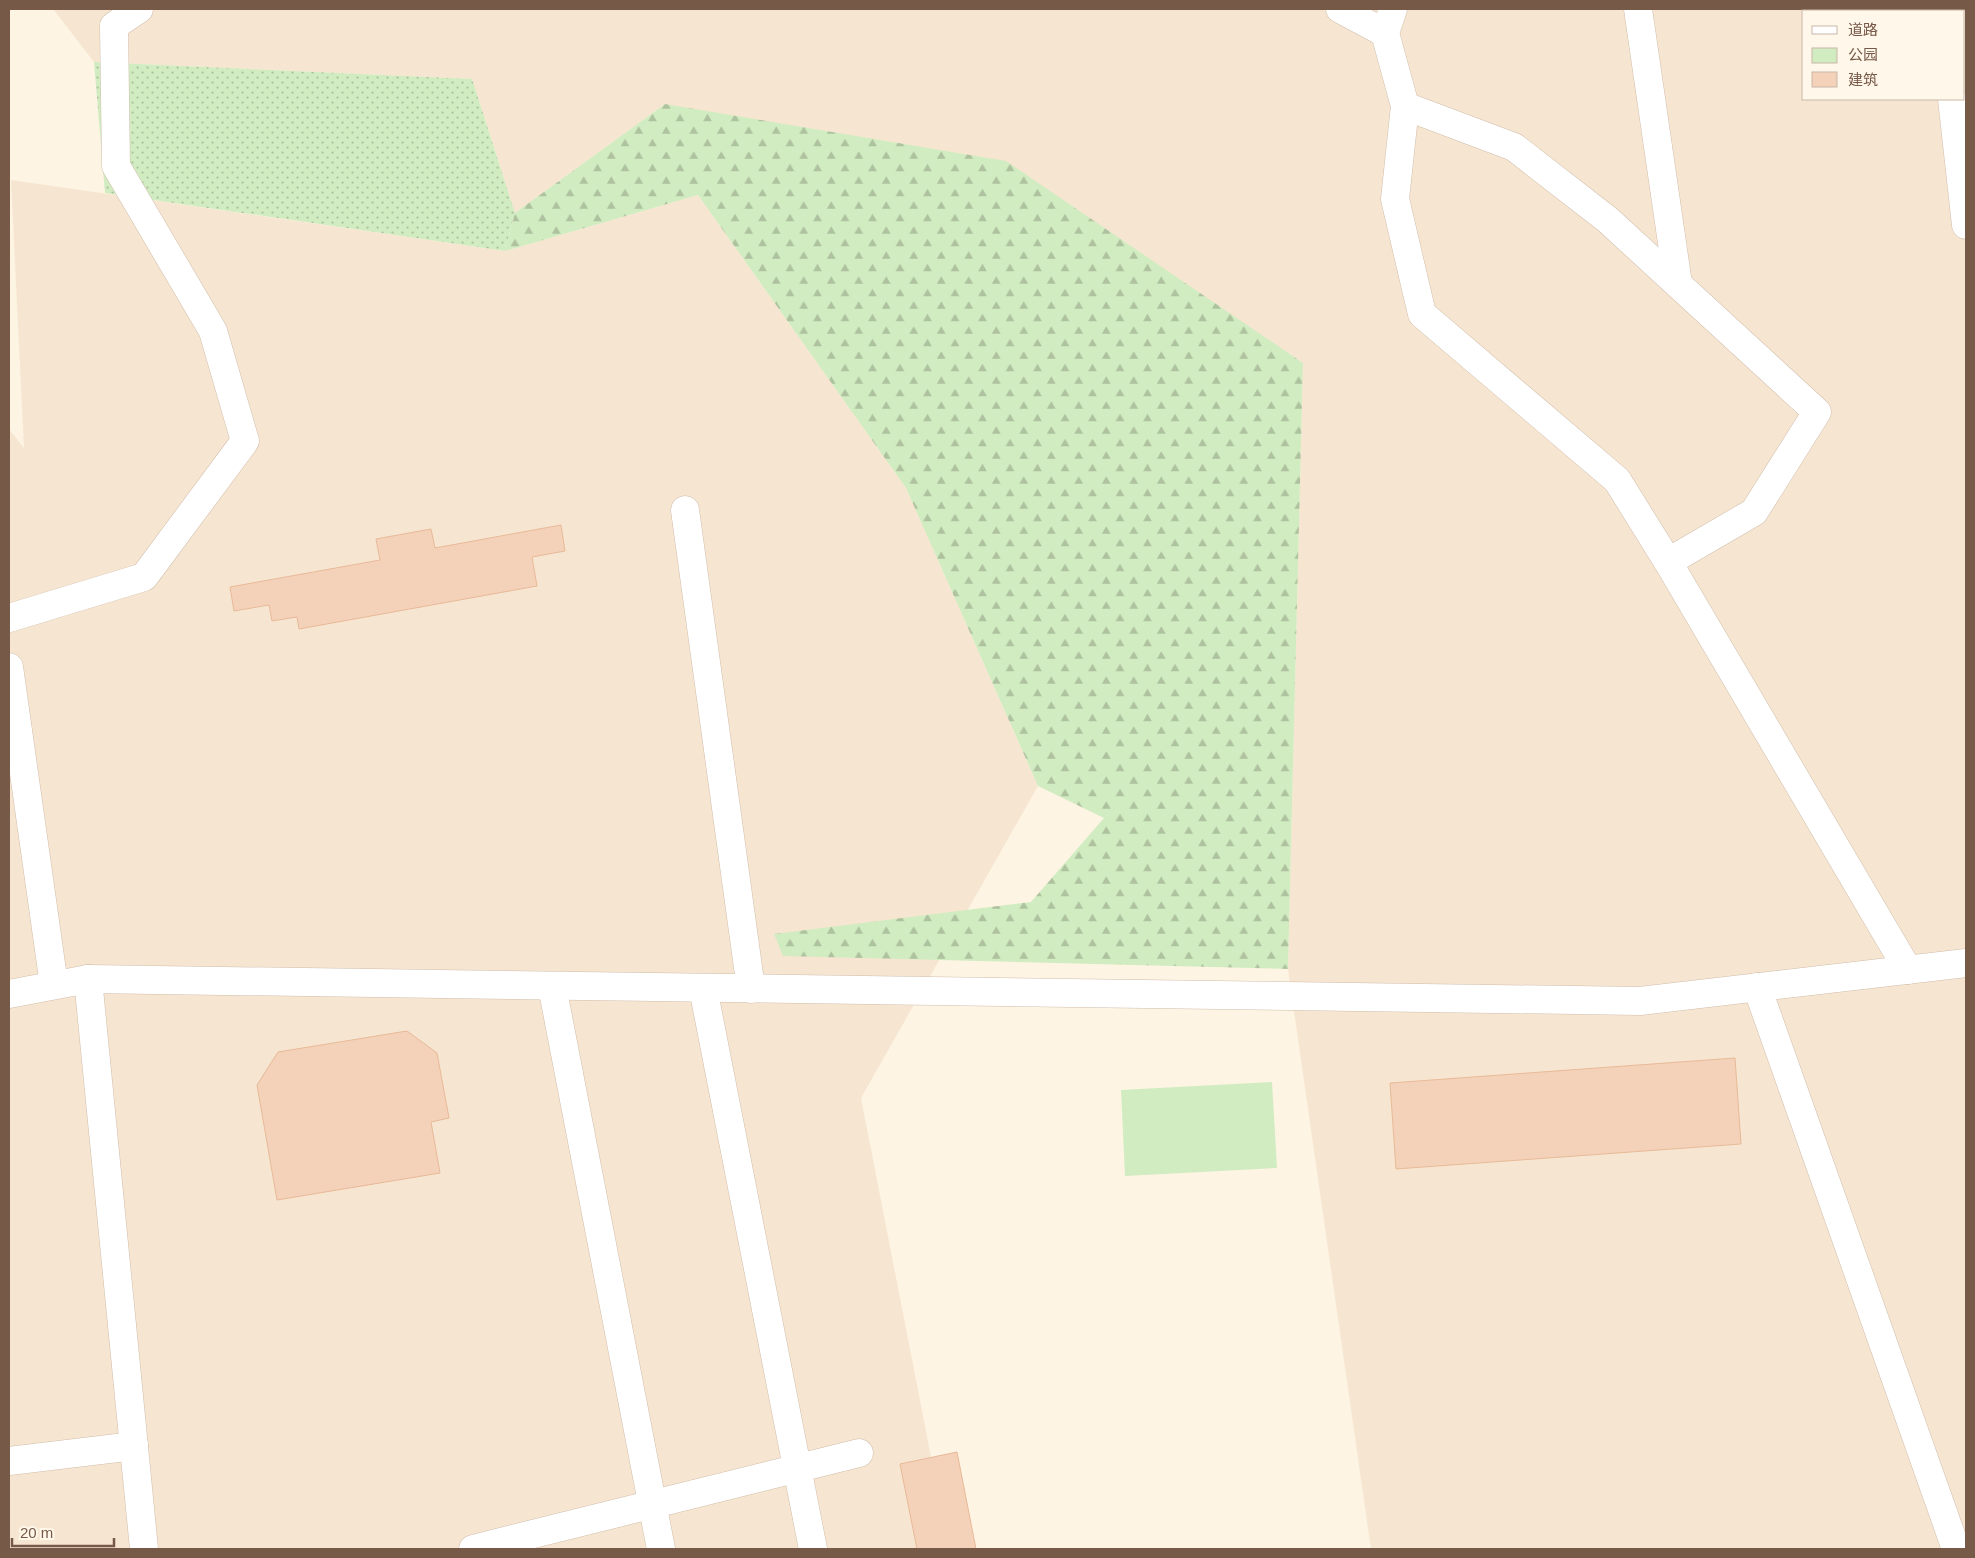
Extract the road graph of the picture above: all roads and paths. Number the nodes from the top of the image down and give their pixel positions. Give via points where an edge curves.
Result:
1 (139, 9) edge
2 (1340, 9) edge
3 (1638, 9) edge
4 (1389, 21) edge
5 (1952, 100) edge
6 (1405, 106) junction
7 (1964, 181) edge
8 (1966, 225) edge
9 (1678, 284) junction
10 (684, 510) dead end
11 (1668, 562) junction
12 (9, 618) edge
13 (9, 667) edge
14 (1966, 964) edge
15 (1908, 970) junction
16 (88, 979) junction
17 (54, 986) junction
18 (552, 986) junction
19 (703, 988) junction
20 (1757, 988) junction
21 (751, 989) junction
22 (9, 994) edge
23 (134, 1446) junction
24 (858, 1454) dead end
25 (9, 1461) edge
26 (797, 1469) junction
27 (653, 1505) junction
28 (144, 1549) edge
29 (473, 1549) edge
30 (661, 1549) edge
31 (813, 1549) edge
32 (1956, 1549) edge

1 - 12 street via 114,26 116,166 213,331 245,441 144,577
2 - 4 street
3 - 9 street
4 - 6 street
5 - 7 street
6 - 9 street via 1514,147 1608,220
6 - 11 street via 1395,199 1422,314 1617,480
7 - 8 street
9 - 11 street via 1816,412 1754,512
10 - 21 street
11 - 15 street
13 - 17 street
14 - 15 street
15 - 20 street
16 - 17 street
16 - 18 street
16 - 23 street
17 - 22 street
18 - 19 street
18 - 27 street
19 - 21 street
19 - 26 street
20 - 21 street via 1640,1001
20 - 32 street
23 - 25 street
23 - 28 street
24 - 26 street
26 - 27 street
26 - 31 street
27 - 29 street
27 - 30 street

